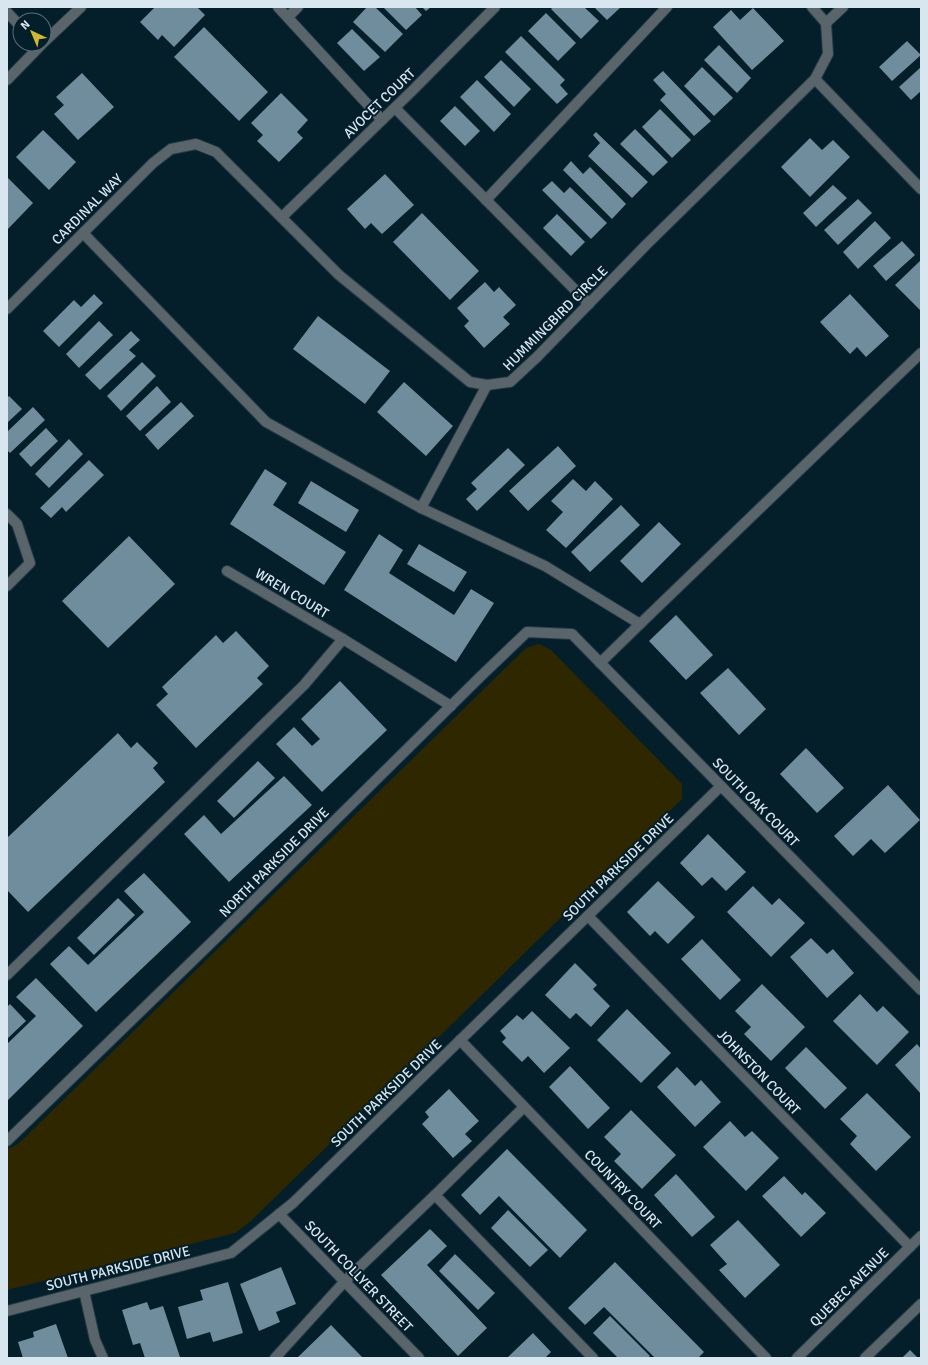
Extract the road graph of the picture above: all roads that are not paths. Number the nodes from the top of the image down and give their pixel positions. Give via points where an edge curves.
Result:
1 (80, 7) edge
2 (278, 7) edge
3 (298, 7) edge
4 (495, 7) edge
5 (667, 7) edge
6 (812, 7) edge
7 (842, 7) edge
8 (288, 17) junction
9 (826, 23) junction
10 (52, 34) edge
11 (33, 52) edge
12 (815, 79) junction
13 (7, 80) edge
14 (395, 108) junction
15 (382, 120) junction
16 (196, 144) joint
17 (921, 189) edge
18 (486, 200) junction
19 (282, 217) junction
20 (83, 233) junction
21 (589, 304) junction
22 (7, 309) edge
23 (921, 353) edge
24 (487, 385) junction
25 (421, 508) junction
26 (7, 514) edge
27 (227, 571) dead end
28 (7, 586) edge
29 (640, 624) junction
30 (572, 634) joint
31 (343, 639) junction
32 (600, 663) junction
33 (451, 706) junction
34 (721, 786) junction
35 (588, 916) junction
36 (7, 975) edge
37 (921, 990) edge
38 (460, 1040) junction
39 (524, 1107) junction
40 (7, 1141) edge
41 (435, 1195) junction
42 (279, 1214) junction
43 (921, 1236) edge
44 (910, 1247) junction
45 (345, 1281) junction
46 (84, 1291) junction
47 (921, 1304) edge
48 (7, 1311) edge
49 (103, 1358) edge
50 (275, 1358) edge
51 (419, 1358) edge
52 (593, 1358) edge
53 (766, 1358) edge
54 (797, 1358) edge
55 (865, 1358) edge

1 - 10 street
2 - 8 street
3 - 8 street
4 - 14 street, AVOCET COURT
5 - 18 street
6 - 9 street
7 - 9 street
8 - 15 street
9 - 12 street, HUMMINGBIRD CIRCLE via 828,54
11 - 13 street
12 - 17 street
12 - 21 street, HUMMINGBIRD CIRCLE
14 - 15 street, AVOCET COURT
14 - 18 street
15 - 19 street, AVOCET COURT
16 - 19 street, HUMMINGBIRD CIRCLE via 216,152
16 - 20 street, CARDINAL WAY via 171,149 153,162
18 - 21 street
19 - 24 street, HUMMINGBIRD CIRCLE via 340,275 470,382
20 - 22 street, CARDINAL WAY
20 - 25 street via 266,422
21 - 24 street, HUMMINGBIRD CIRCLE via 510,382
23 - 29 street
24 - 25 street
25 - 29 street via 545,566
26 - 28 street via 17,524 30,563
27 - 31 street, WREN COURT
29 - 32 street
30 - 32 street, SOUTH OAK COURT
30 - 33 street, NORTH PARKSIDE DRIVE via 527,632
31 - 33 street, WREN COURT
31 - 36 street via 304,685
32 - 34 street, SOUTH OAK COURT
33 - 40 street, NORTH PARKSIDE DRIVE
34 - 35 street, SOUTH PARKSIDE DRIVE
34 - 37 street, SOUTH OAK COURT
35 - 38 street, SOUTH PARKSIDE DRIVE
35 - 44 street, JOHNSTON COURT
38 - 39 street, COUNTRY COURT
38 - 42 street, SOUTH PARKSIDE DRIVE
39 - 41 street
39 - 53 street, COUNTRY COURT
41 - 45 street
41 - 52 street
42 - 45 street, SOUTH COLLYER STREET
42 - 46 street, SOUTH PARKSIDE DRIVE via 231,1253
43 - 44 street, QUEBEC AVENUE
44 - 54 street, QUEBEC AVENUE
45 - 50 street
45 - 51 street, SOUTH COLLYER STREET
46 - 48 street, SOUTH PARKSIDE DRIVE
46 - 49 street via 95,1340
47 - 55 street

